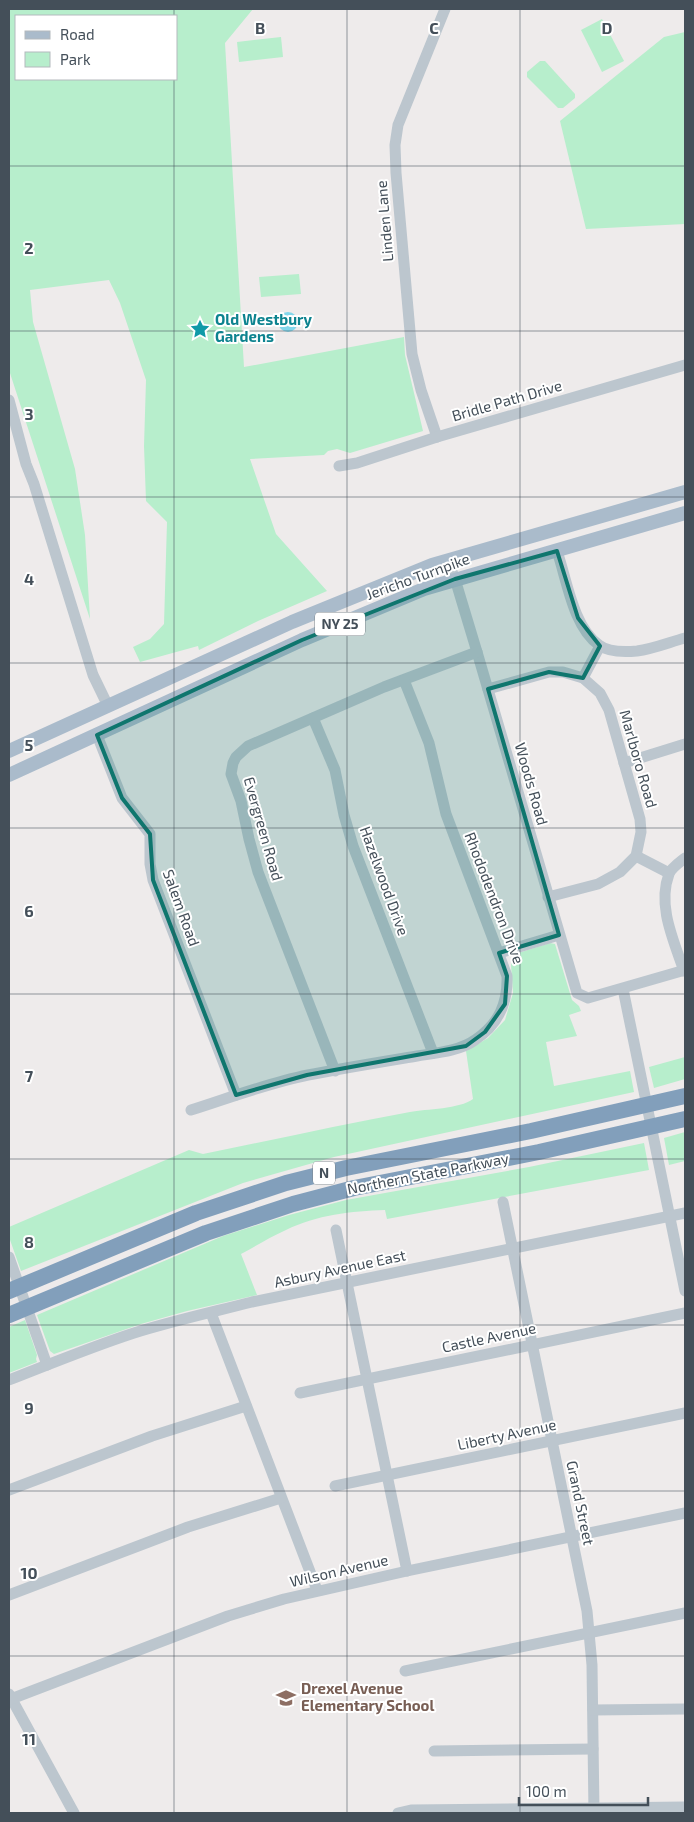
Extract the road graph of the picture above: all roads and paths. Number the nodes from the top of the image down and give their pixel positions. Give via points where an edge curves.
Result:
1 (445, 9) edge
2 (685, 366) edge
3 (9, 400) edge
4 (437, 437) junction
5 (339, 466) dead end
6 (685, 492) edge
7 (685, 513) edge
8 (557, 552) junction
9 (447, 560) junction
10 (455, 579) junction
11 (685, 638) edge
12 (600, 646) junction
13 (477, 652) junction
14 (583, 678) junction
15 (404, 680) junction
16 (488, 688) junction
17 (108, 706) junction
18 (313, 718) junction
19 (97, 735) junction
20 (685, 744) edge
21 (9, 751) edge
22 (624, 762) junction
23 (9, 775) edge
24 (636, 856) junction
25 (685, 858) edge
26 (669, 873) junction
27 (548, 897) junction
28 (559, 935) junction
29 (499, 953) junction
30 (684, 970) edge
31 (623, 989) junction
32 (433, 1053) junction
33 (334, 1071) junction
34 (236, 1096) junction
35 (685, 1096) edge
36 (191, 1110) dead end
37 (685, 1118) edge
38 (502, 1202) dead end
39 (685, 1213) edge
40 (670, 1216) junction
41 (336, 1230) dead end
42 (512, 1249) junction
43 (9, 1257) edge
44 (347, 1283) junction
45 (9, 1291) edge
46 (685, 1291) edge
47 (211, 1312) junction
48 (685, 1313) edge
49 (9, 1314) edge
50 (532, 1345) junction
51 (48, 1364) junction
52 (367, 1379) junction
53 (9, 1380) edge
54 (300, 1393) dead end
55 (246, 1406) junction
56 (685, 1413) edge
57 (552, 1441) junction
58 (387, 1475) junction
59 (335, 1486) dead end
60 (9, 1490) edge
61 (281, 1498) junction
62 (685, 1513) edge
63 (571, 1537) junction
64 (407, 1571) junction
65 (317, 1590) junction
66 (9, 1595) edge
67 (685, 1613) edge
68 (589, 1633) junction
69 (404, 1671) dead end
70 (10, 1697) edge
71 (685, 1708) edge
72 (593, 1710) junction
73 (593, 1750) junction
74 (434, 1751) dead end
75 (685, 1807) edge
76 (594, 1810) edge
77 (74, 1813) edge
78 (398, 1813) edge

1 - 4 street, Linden Lane via 405,104 395,145 412,354
2 - 4 street, Bridle Path Drive
3 - 17 street via 93,675
4 - 5 street, Bridle Path Drive
6 - 9 main road, Jericho Turnpike / NY 25
7 - 8 main road, Jericho Turnpike / NY 25
8 - 10 main road, Jericho Turnpike / NY 25
8 - 12 street via 578,618
9 - 10 street, Woods Road
9 - 17 main road, Jericho Turnpike / NY 25 via 292,622
10 - 13 street, Woods Road
10 - 19 main road, Jericho Turnpike / NY 25 via 302,640
11 - 12 street via 638,651
12 - 14 street
13 - 15 street, Evergreen Road
13 - 16 street, Woods Road
14 - 16 street, Marlboro Road via 549,672
14 - 22 street, Marlboro Road via 600,693 609,710
15 - 18 street, Evergreen Road
15 - 29 street, Rhododendron Drive via 429,743 446,814
16 - 27 street, Woods Road
17 - 21 main road, Jericho Turnpike / NY 25
18 - 32 street, Hazelwood Drive via 335,770 354,846
18 - 33 street, Evergreen Road via 248,746 236,757 231,774 258,872
19 - 23 main road, Jericho Turnpike / NY 25
19 - 34 street, Salem Road via 122,798 150,834 153,880
20 - 22 street
22 - 24 street, Marlboro Road via 640,819
24 - 26 street
24 - 27 street via 609,880
25 - 26 street
26 - 30 street via 665,906
27 - 28 street, Woods Road
28 - 29 street
28 - 31 street, Woods Road via 577,993 588,998
29 - 32 street, Rhododendron Drive via 508,991 499,1016 466,1046
30 - 31 street
31 - 40 street
32 - 33 street, Rhododendron Drive
33 - 34 street, Rhododendron Drive via 299,1077
34 - 36 street, Rhododendron Drive
35 - 45 highway, Northern State Parkway / N via 286,1183 175,1221
37 - 49 highway, Northern State Parkway / N via 561,1147 354,1188 293,1204 206,1232
38 - 42 street, Grand Street
39 - 40 street, Asbury Avenue East
40 - 42 street, Asbury Avenue East
40 - 46 street
41 - 44 street
42 - 44 street, Asbury Avenue East
42 - 50 street, Grand Street
43 - 51 street
44 - 47 street, Asbury Avenue East
44 - 52 street
47 - 51 street, Asbury Avenue East via 136,1332
47 - 55 street
48 - 50 street, Castle Avenue
50 - 52 street, Castle Avenue
50 - 57 street, Grand Street
51 - 53 street, Asbury Avenue East
52 - 54 street, Castle Avenue
52 - 58 street
55 - 60 street via 152,1436
55 - 61 street
56 - 57 street, Liberty Avenue
57 - 58 street, Liberty Avenue
57 - 63 street, Grand Street
58 - 59 street, Liberty Avenue
58 - 64 street
61 - 65 street
61 - 66 street via 188,1527
62 - 63 street, Wilson Avenue
63 - 64 street, Wilson Avenue
63 - 68 street, Grand Street
64 - 65 street, Wilson Avenue
65 - 70 street, Wilson Avenue via 228,1616
67 - 68 street
68 - 69 street
68 - 72 street, Grand Street
70 - 77 street
71 - 72 street
72 - 73 street, Grand Street
73 - 74 street
73 - 76 street, Grand Street
75 - 76 street
76 - 78 street via 406,1810

